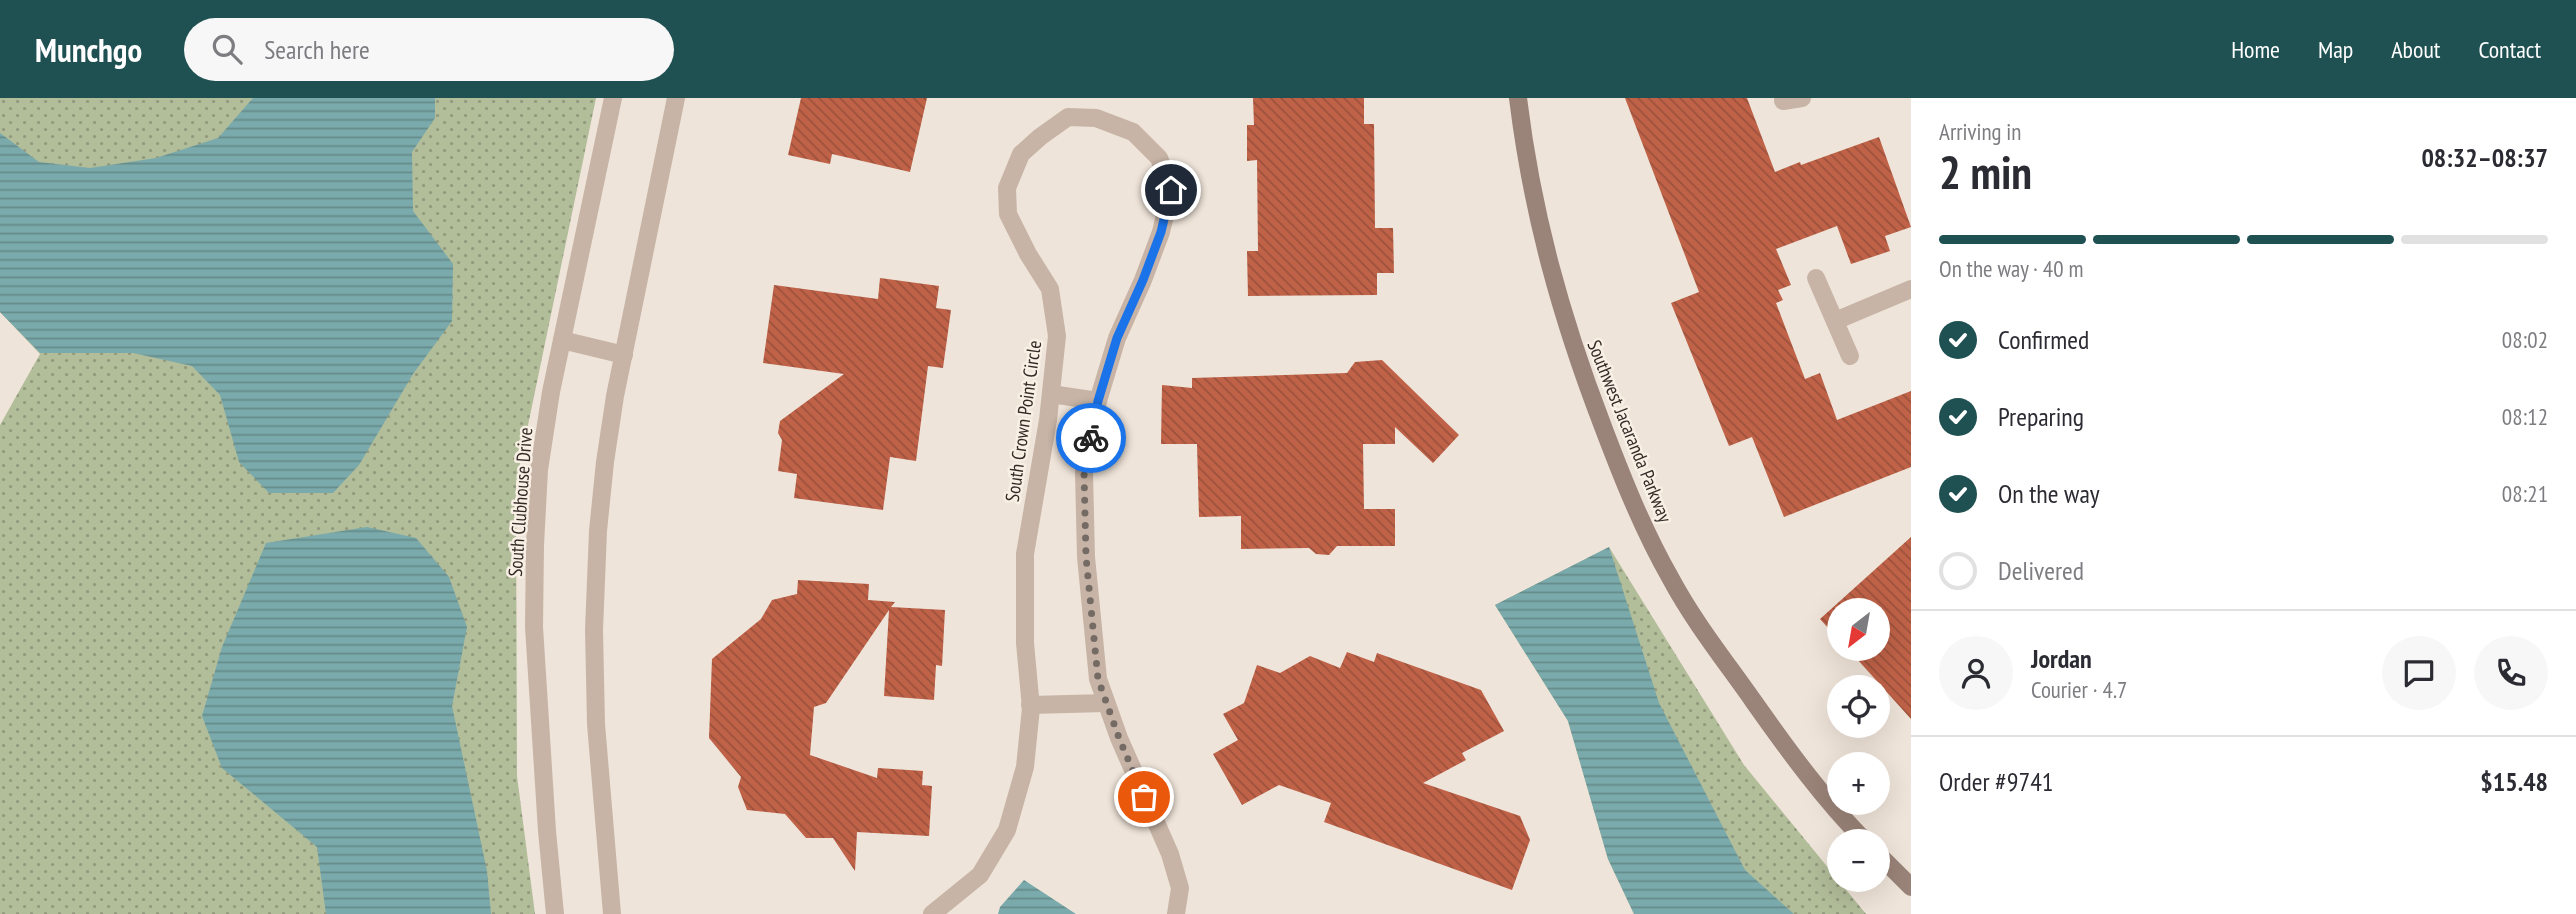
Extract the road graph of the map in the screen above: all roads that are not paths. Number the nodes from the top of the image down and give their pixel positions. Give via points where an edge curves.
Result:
1 (613, 98) edge
2 (676, 98) edge
3 (1518, 98) edge
4 (1783, 98) edge
5 (1802, 98) edge
6 (1816, 278) dead end
7 (1911, 289) edge
8 (1835, 321) junction
9 (562, 340) junction
10 (624, 355) junction
11 (1850, 356) dead end
12 (1051, 394) junction
13 (1098, 401) junction
14 (1106, 703) junction
15 (1030, 705) junction
16 (1853, 829) edge
17 (1890, 866) edge
18 (1911, 887) edge
19 (555, 914) edge
20 (612, 914) edge
21 (932, 914) edge
22 (1176, 914) edge

1 - 9 street, South Clubhouse Drive
2 - 10 street
3 - 16 street, Southwest Jacaranda Parkway via 1537,215 1562,314 1627,490 1671,580 1784,744
4 - 5 street
6 - 8 street
7 - 8 street
8 - 11 street
9 - 10 street
9 - 19 street, South Clubhouse Drive via 539,470 535,545 534,627
10 - 20 street via 605,462 594,630 596,724
12 - 13 street
12 - 13 street, South Crown Point Circle via 1057,336 1050,289 1008,214 1007,188 1021,154 1040,136 1068,117 1096,118 1133,132 1159,158 1171,190 1161,232 1117,338
12 - 15 street, South Crown Point Circle via 1025,554
13 - 14 street, South Crown Point Circle via 1084,472 1086,557 1098,679
14 - 15 street
14 - 22 street, South Crown Point Circle via 1170,854 1180,888
15 - 21 street, South Crown Point Circle via 1025,767 1007,830 980,875
17 - 18 street

